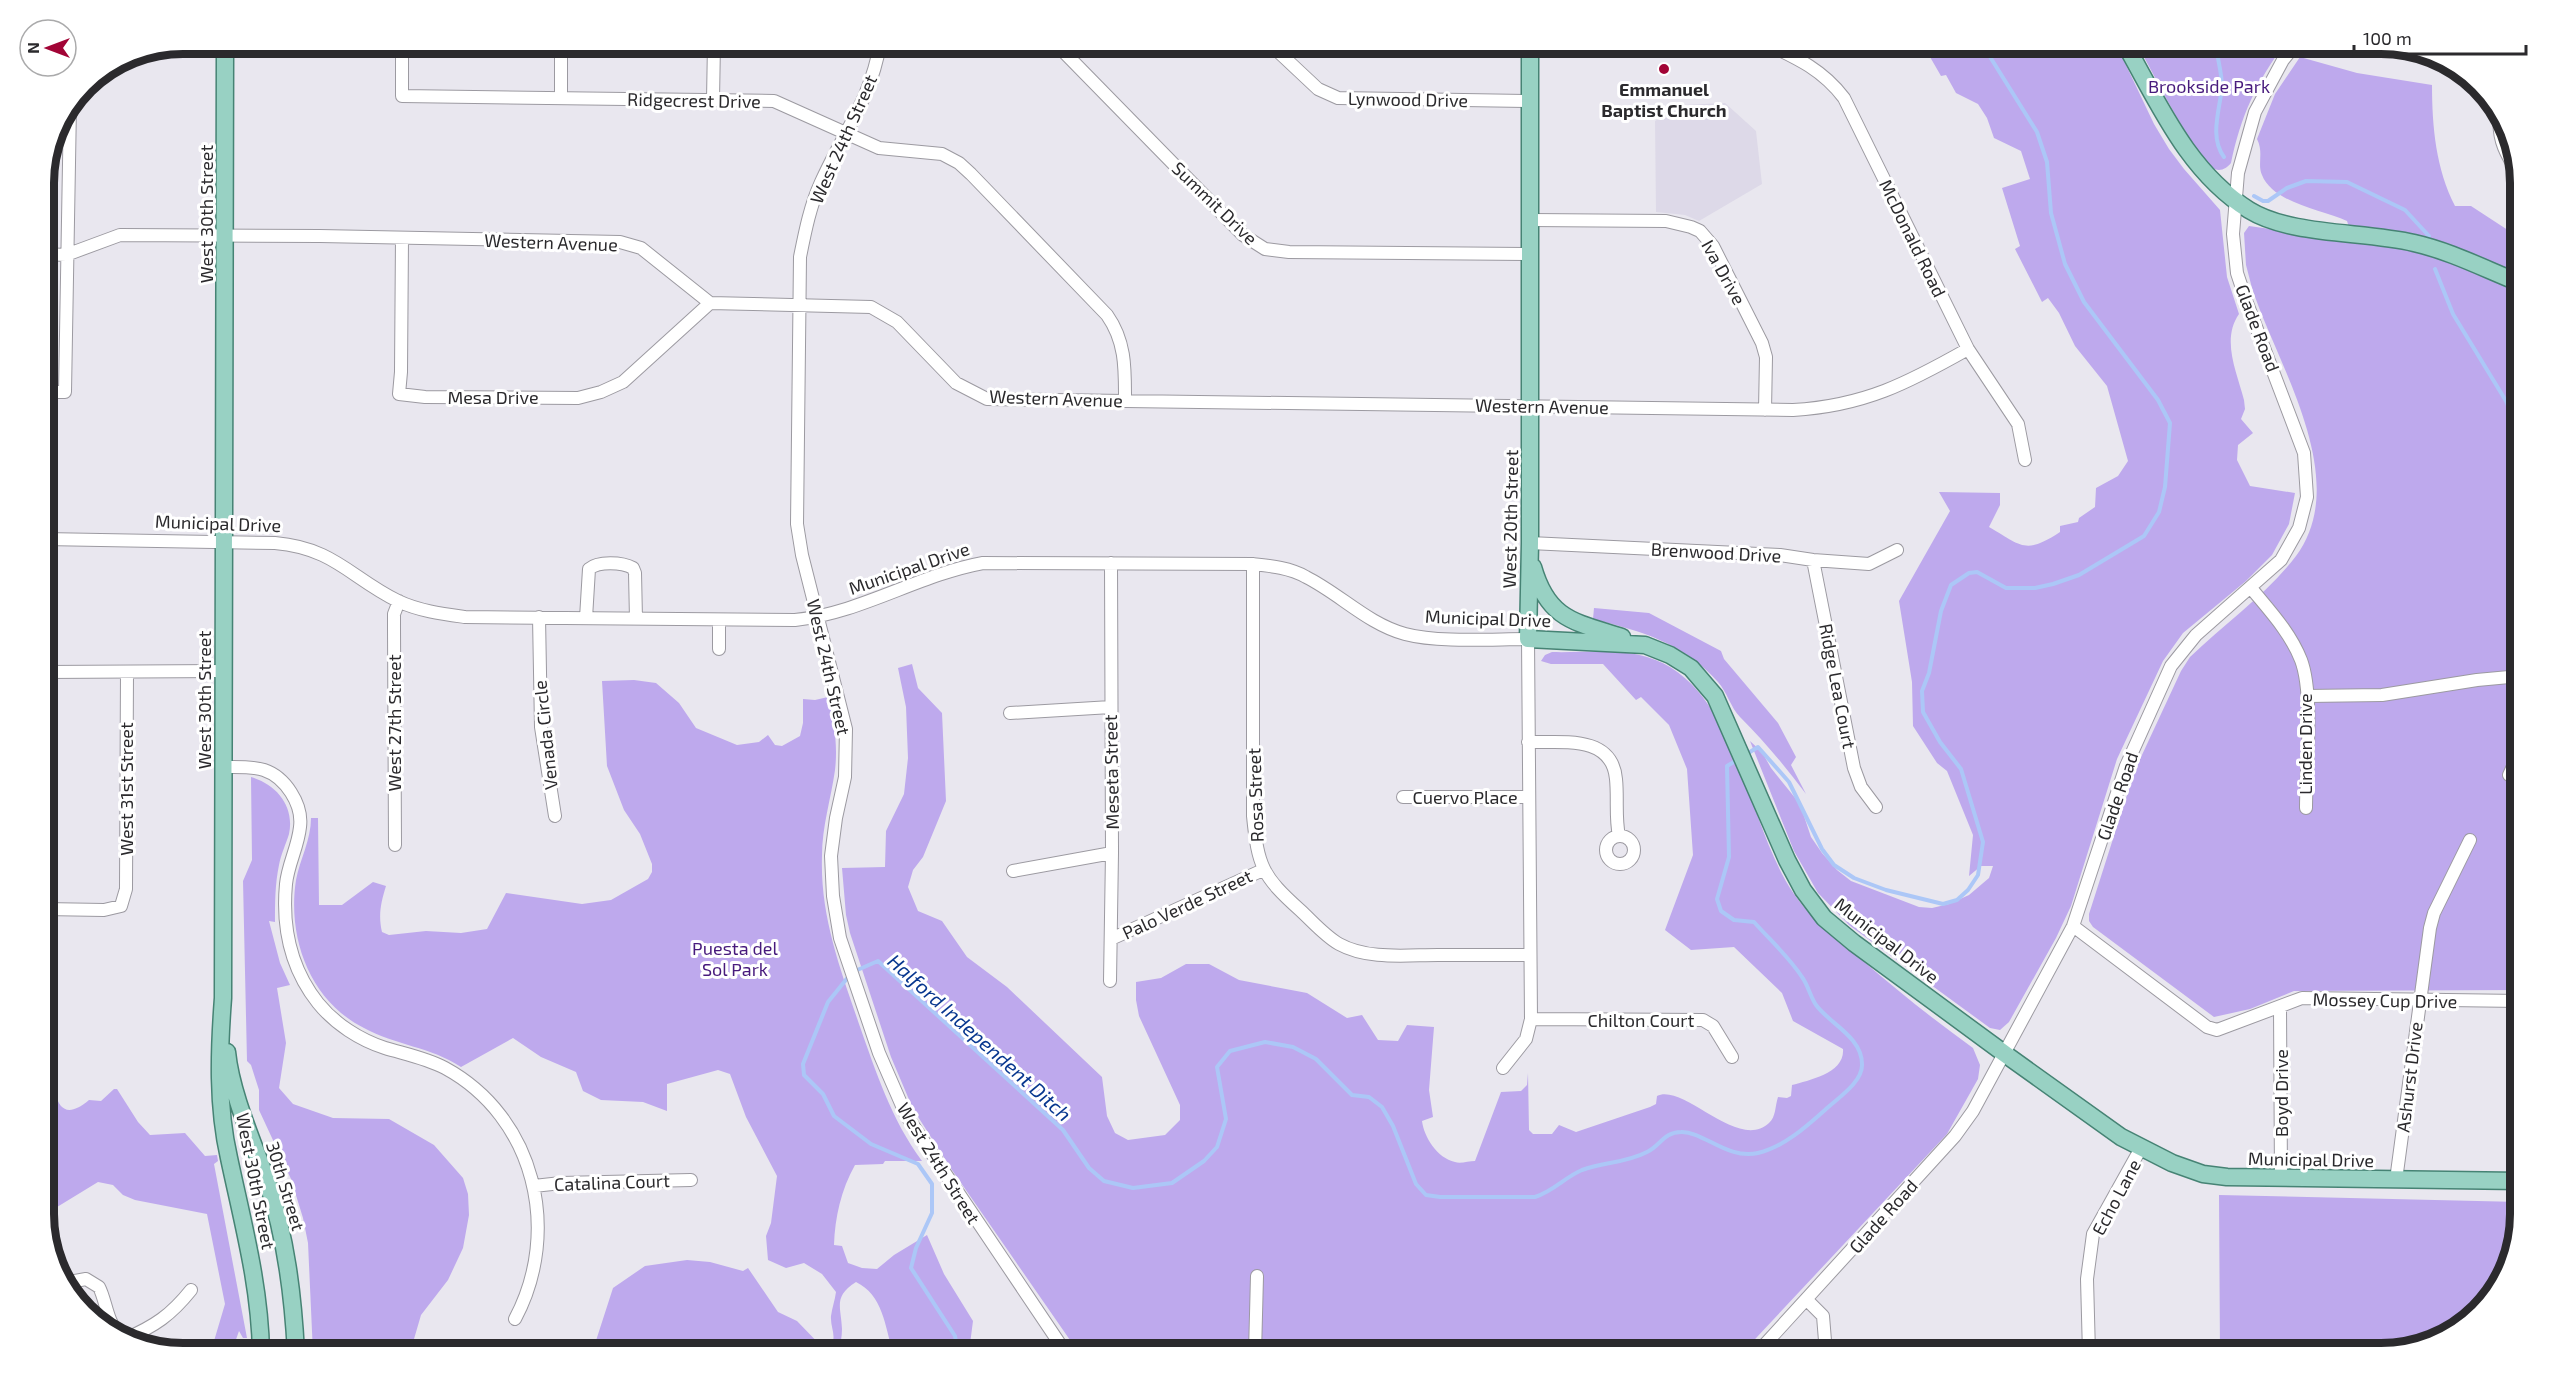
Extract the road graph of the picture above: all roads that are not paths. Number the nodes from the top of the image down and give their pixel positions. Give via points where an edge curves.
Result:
1 (225, 54) edge
2 (402, 54) edge
3 (561, 54) edge
4 (714, 54) edge
5 (877, 54) edge
6 (1066, 54) edge
7 (1281, 54) edge
8 (1530, 54) edge
9 (1789, 54) edge
10 (2131, 54) edge
11 (2288, 54) edge
12 (561, 98) junction
13 (713, 99) junction
14 (1530, 101) junction
15 (68, 125) edge
16 (846, 134) junction
17 (2501, 136) edge
18 (2508, 158) edge
19 (2234, 200) junction
20 (1530, 220) junction
21 (225, 235) junction
22 (402, 238) junction
23 (54, 254) edge
24 (1530, 254) junction
25 (66, 255) junction
26 (2510, 279) edge
27 (710, 303) junction
28 (799, 304) junction
29 (1968, 349) junction
30 (54, 392) edge
31 (1125, 400) junction
32 (1530, 405) junction
33 (1765, 410) junction
34 (2025, 460) dead end
35 (54, 539) edge
36 (224, 542) junction
37 (1530, 549) junction
38 (1897, 550) dead end
39 (1813, 560) junction
40 (1111, 563) junction
41 (1253, 564) junction
42 (2251, 588) junction
43 (399, 601) junction
44 (539, 617) junction
45 (819, 617) junction
46 (586, 618) junction
47 (636, 619) junction
48 (718, 620) junction
49 (1528, 639) junction
50 (1645, 645) junction
51 (718, 649) dead end
52 (224, 670) junction
53 (54, 672) edge
54 (127, 672) junction
55 (2510, 677) edge
56 (2307, 696) junction
57 (1111, 707) junction
58 (1010, 713) dead end
59 (1528, 742) junction
60 (223, 767) junction
61 (1403, 797) dead end
62 (1528, 797) junction
63 (1876, 807) dead end
64 (2306, 808) dead end
65 (555, 816) dead end
66 (1620, 836) dead end
67 (2470, 840) dead end
68 (395, 845) dead end
69 (1112, 853) junction
70 (1263, 870) junction
71 (1013, 871) dead end
72 (54, 909) edge
73 (2073, 926) junction
74 (1111, 939) junction
75 (1530, 955) junction
76 (1110, 981) dead end
77 (223, 998) junction
78 (2419, 1001) junction
79 (2510, 1001) edge
80 (2280, 1008) junction
81 (1530, 1025) junction
82 (2005, 1054) junction
83 (1732, 1057) dead end
84 (1503, 1068) dead end
85 (2141, 1148) junction
86 (2281, 1179) junction
87 (691, 1180) dead end
88 (2396, 1180) junction
89 (2510, 1181) edge
90 (534, 1186) junction
91 (1257, 1276) dead end
92 (73, 1281) edge
93 (191, 1290) dead end
94 (1807, 1300) junction
95 (515, 1319) dead end
96 (111, 1321) edge
97 (136, 1334) edge
98 (261, 1343) edge
99 (296, 1343) edge
100 (1059, 1343) edge
101 (1254, 1343) edge
102 (1766, 1343) edge
103 (1825, 1343) edge
104 (2089, 1343) edge

1 - 21 main road, West 30th Street
2 - 12 street, Ridgecrest Drive via 402,96
3 - 12 street
4 - 13 street
5 - 16 street, West 24th Street via 868,91
6 - 24 street, Summit Drive via 1243,235 1265,249
7 - 14 street, Lynwood Drive via 1318,89 1338,98
8 - 14 main road, West 20th Street
9 - 29 street, McDonald Road via 1822,73 1844,98
10 - 19 main road via 2180,143
11 - 19 street, Glade Road via 2255,112
12 - 13 street, Ridgecrest Drive
13 - 16 street, Ridgecrest Drive via 774,101
14 - 20 main road, West 20th Street
15 - 25 street
16 - 28 street, West 24th Street via 821,183 807,222 800,257
16 - 31 street, Ridgecrest Drive via 879,147 942,154 965,168 1107,315 1123,349
17 - 18 street
19 - 26 main road via 2251,211 2288,224 2413,242
19 - 42 street, Glade Road via 2237,273 2299,436 2307,479 2304,513 2291,545
20 - 24 main road, West 20th Street
20 - 33 street, Iva Drive via 1673,221 1700,231 1713,246 1764,350
21 - 22 street, Western Avenue
21 - 25 street, Western Avenue via 120,235
21 - 36 main road, West 30th Street
22 - 27 street, Western Avenue via 620,242 641,248
22 - 27 street, Mesa Drive via 399,394 578,398 601,392 623,382
23 - 25 street, Western Avenue
24 - 32 main road, West 20th Street
25 - 30 street via 65,392
27 - 28 street, Western Avenue
28 - 31 street, Western Avenue via 871,307 897,322 956,383 987,399
28 - 45 street, West 24th Street via 797,524
29 - 33 street, Western Avenue via 1879,394 1825,408
29 - 34 street, McDonald Road via 2018,424
31 - 32 street, Western Avenue
32 - 33 street, Western Avenue
32 - 37 main road, West 20th Street
35 - 36 street, Municipal Drive
36 - 43 street, Municipal Drive via 283,544 311,550 340,563
36 - 52 main road, West 30th Street
37 - 39 street, Brenwood Drive via 1780,555
37 - 49 main road, West 20th Street
37 - 50 main road via 1546,598 1560,614
38 - 39 street, Brenwood Drive via 1869,564
39 - 63 street, Ridge Lea Court via 1854,768 1861,787
40 - 41 street, Municipal Drive
40 - 45 street, Municipal Drive via 1006,562 966,566
40 - 57 street, Meseta Street
41 - 49 street, Municipal Drive via 1305,576 1380,624 1405,634
41 - 70 street, Rosa Street via 1253,816
42 - 56 street, Linden Drive via 2285,630 2301,661
42 - 73 street, Glade Road via 2196,634 2171,666 2126,766
43 - 44 street, Municipal Drive via 451,615
43 - 68 street, West 27th Street via 394,618
44 - 46 street, Municipal Drive
44 - 65 street, Venada Circle via 541,727
45 - 48 street, Municipal Drive
45 - 100 street, West 24th Street via 846,729 845,777 832,840 831,874 836,919 848,963 906,1115
46 - 47 street, Municipal Drive
46 - 47 street via 589,569 623,564 635,573
47 - 48 street, Municipal Drive
48 - 51 street
49 - 50 main road, Municipal Drive
49 - 59 street, West 20th Street
50 - 82 main road, Municipal Drive via 1691,668 1715,696 1787,860 1824,918
52 - 54 street
52 - 60 main road, West 30th Street
53 - 54 street
54 - 72 street, West 31st Street via 126,889 121,906
55 - 56 street via 2382,695
56 - 64 street, Linden Drive
57 - 58 street
57 - 69 street, Meseta Street
59 - 62 street, West 20th Street
59 - 66 street via 1581,743 1605,753 1614,765
60 - 77 main road, West 30th Street
60 - 90 street via 265,770 281,780 295,800 300,824 287,874 286,930 297,969 313,997 326,1013 357,1035 444,1067 481,1094 508,1126
61 - 62 street, Cuervo Place
62 - 75 street, West 20th Street
67 - 78 street, Ashurst Drive via 2434,913
69 - 71 street
69 - 74 street, Meseta Street
70 - 74 street, Palo Verde Street
70 - 75 street, Rosa Street via 1286,898 1326,934 1353,950 1387,955
73 - 80 street, Mossey Cup Drive via 2207,1027 2229,1026
73 - 82 street, Glade Road
74 - 76 street, Meseta Street
75 - 81 street, West 20th Street
77 - 98 main road, West 30th Street via 222,1114 255,1277
77 - 99 main road, 30th Street via 228,1058 281,1230 294,1306
78 - 79 street, Mossey Cup Drive
78 - 80 street, Mossey Cup Drive via 2302,998
78 - 88 street, Ashurst Drive
80 - 86 street, Boyd Drive
81 - 83 street, Chilton Court via 1703,1020 1713,1026
81 - 84 street via 1519,1051
82 - 85 main road, Municipal Drive
82 - 94 street, Glade Road via 1955,1136
85 - 86 main road, Municipal Drive via 2203,1174
85 - 104 street, Echo Lane via 2093,1233 2087,1279
86 - 88 main road, Municipal Drive
87 - 90 street, Catalina Court
88 - 89 main road, Municipal Drive
90 - 95 street via 537,1252 529,1290
91 - 101 street
92 - 96 street via 86,1279 99,1287
93 - 97 street via 174,1311
94 - 102 street, Glade Road
94 - 103 street via 1823,1316

